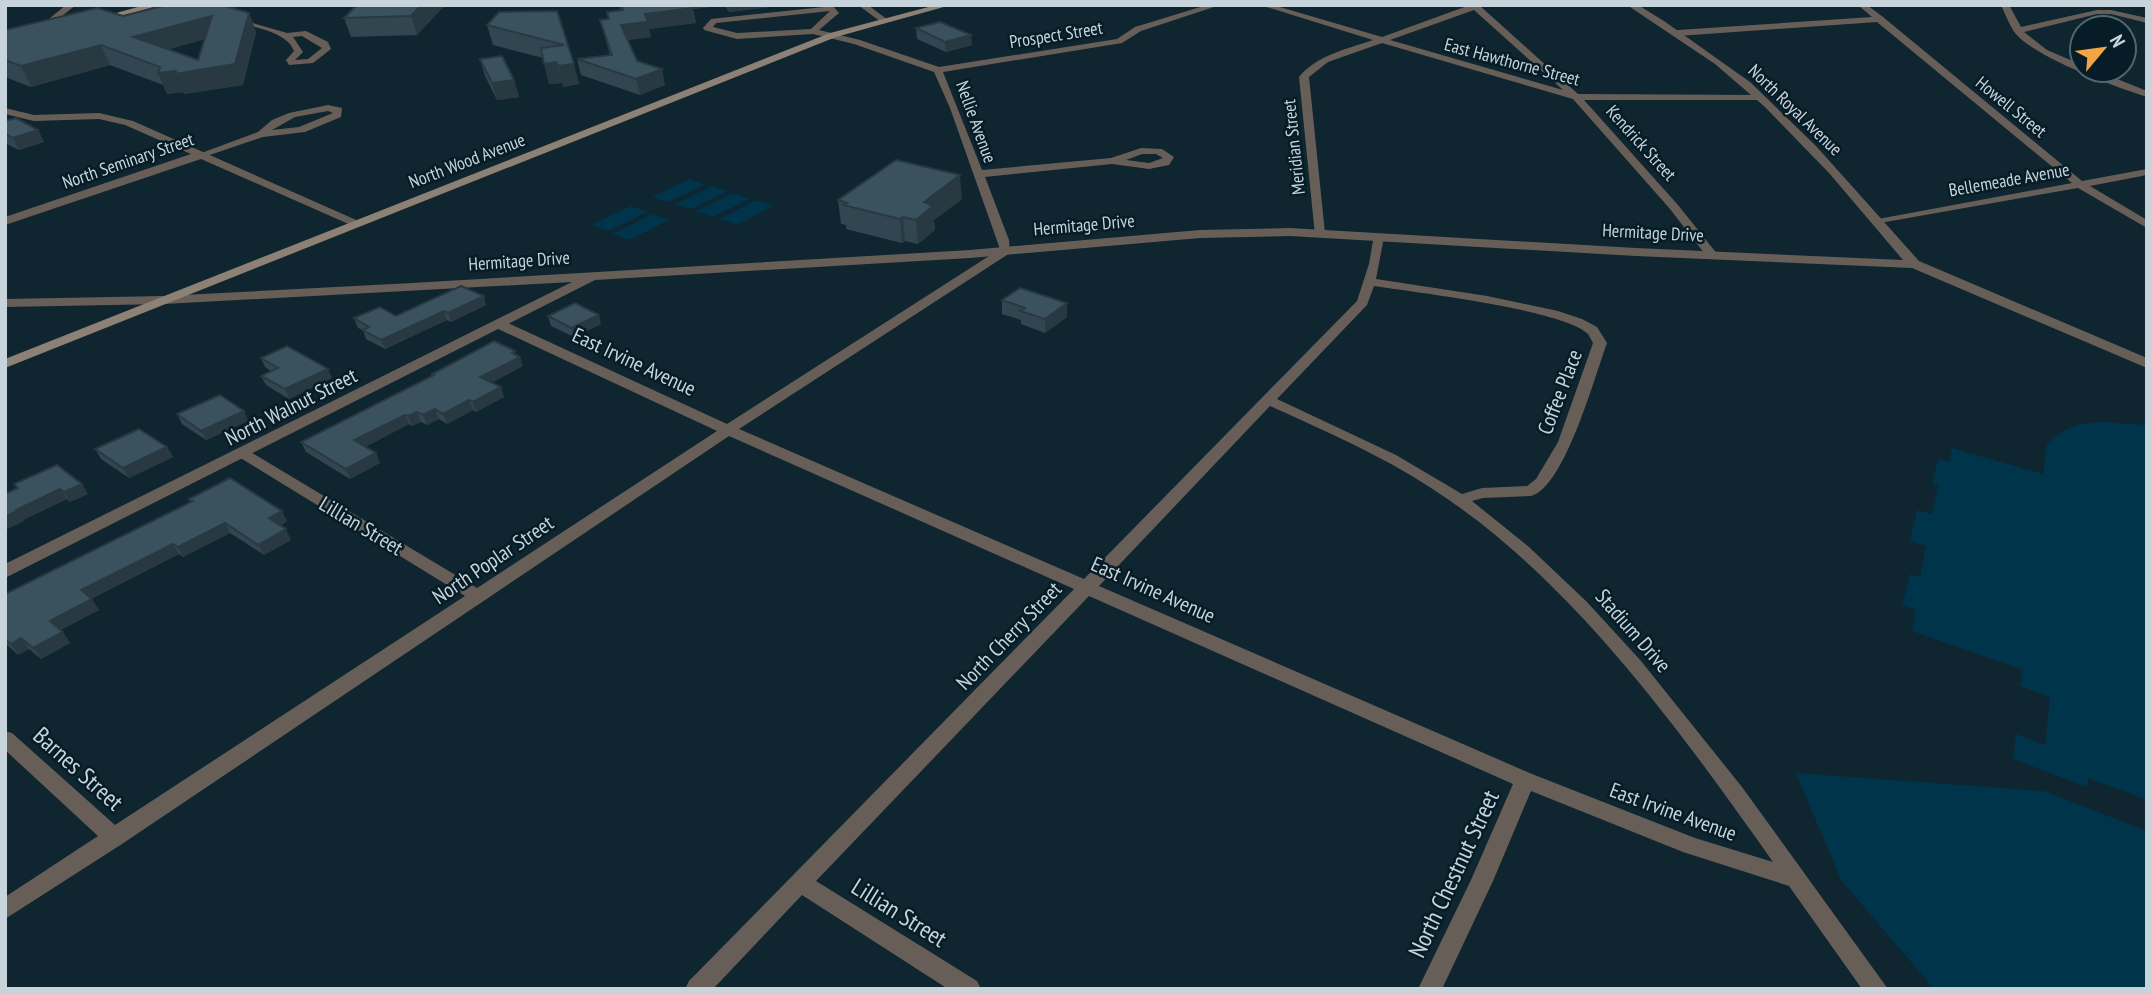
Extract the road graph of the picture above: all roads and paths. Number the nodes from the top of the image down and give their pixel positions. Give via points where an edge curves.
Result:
1 (72, 5) edge
2 (157, 5) edge
3 (862, 5) edge
4 (947, 5) edge
5 (1216, 5) edge
6 (1264, 5) edge
7 (1631, 5) edge
8 (1862, 5) edge
9 (2005, 5) edge
10 (1474, 6) edge
11 (225, 15) edge
12 (1880, 19) junction
13 (884, 20) junction
14 (2147, 21) edge
15 (91, 22) edge
16 (78, 25) edge
17 (65, 28) junction
18 (813, 30) junction
19 (53, 31) edge
20 (2017, 31) junction
21 (1678, 33) junction
22 (834, 35) junction
23 (287, 36) junction
24 (1380, 41) junction
25 (2068, 62) edge
26 (938, 70) junction
27 (2126, 84) edge
28 (2143, 90) edge
29 (1576, 97) junction
30 (1759, 97) junction
31 (5, 98) edge
32 (31, 108) junction
33 (7, 115) edge
34 (56, 118) junction
35 (129, 123) junction
36 (5, 124) edge
37 (262, 134) junction
38 (201, 155) junction
39 (1112, 160) dead end
40 (2147, 172) edge
41 (978, 174) junction
42 (2081, 185) junction
43 (5, 221) edge
44 (1878, 222) junction
45 (357, 223) junction
46 (2147, 225) edge
47 (1319, 233) junction
48 (1378, 237) junction
49 (1006, 250) junction
50 (1713, 256) junction
51 (1914, 264) junction
52 (594, 276) junction
53 (1370, 282) junction
54 (164, 300) junction
55 (5, 303) edge
56 (501, 325) junction
57 (5, 364) edge
58 (2147, 364) edge
59 (1268, 400) junction
60 (728, 430) junction
61 (244, 454) junction
62 (1459, 500) junction
63 (5, 572) edge
64 (1088, 587) junction
65 (479, 597) junction
66 (5, 738) edge
67 (1525, 780) junction
68 (115, 838) junction
69 (1795, 878) junction
70 (800, 882) junction
71 (5, 909) edge
72 (697, 989) edge
73 (969, 989) edge
74 (1430, 989) edge
75 (1876, 989) edge

1 - 17 street via 54,18
2 - 15 main road
3 - 13 street
4 - 13 main road, North Wood Avenue
5 - 26 street, Prospect Street via 1138,29 1119,41
6 - 24 street, East Hawthorne Street
7 - 21 street, North Royal Avenue
8 - 12 street, Howell Street
9 - 20 street
10 - 24 street, Meridian Street
10 - 29 street, Kendrick Street
11 - 23 street
12 - 21 street
12 - 42 street, Howell Street
13 - 22 main road, North Wood Avenue
14 - 20 street via 2096,12
16 - 17 main road
17 - 19 main road
18 - 18 street, Nellie Avenue via 836,10 714,21 706,28 737,36
18 - 22 street, Nellie Avenue
20 - 25 street via 2041,51
21 - 30 street, North Royal Avenue
22 - 26 street, Nellie Avenue
22 - 45 main road, North Wood Avenue
23 - 23 street via 303,33 327,49 310,61 292,62 299,52
24 - 29 street, East Hawthorne Street
24 - 47 street, Meridian Street via 1325,60 1304,77
26 - 41 street, Nellie Avenue via 952,95
27 - 28 street
29 - 30 street, East Hawthorne Street
29 - 50 street, Kendrick Street
30 - 44 street, North Royal Avenue via 1828,164
31 - 32 street
32 - 33 street
32 - 35 street via 109,111
33 - 34 street
34 - 35 street via 99,116
34 - 36 street
35 - 38 street
37 - 37 street via 301,130 338,116 339,110 300,113 271,124
37 - 38 street, North Seminary Street
38 - 43 street, North Seminary Street
38 - 45 street
39 - 41 street
40 - 42 street, Bellemeade Avenue
41 - 49 street, Nellie Avenue
42 - 44 street, Bellemeade Avenue
42 - 46 street, Howell Street
44 - 51 street, North Royal Avenue
45 - 54 main road, North Wood Avenue
47 - 48 street, Hermitage Drive
47 - 49 street, Hermitage Drive via 1200,234
48 - 50 street, Hermitage Drive
48 - 53 street, North Cherry Street
49 - 52 street, Hermitage Drive
49 - 60 street, North Poplar Street
50 - 51 street, Hermitage Drive
51 - 58 street, Hermitage Drive
52 - 54 street, Hermitage Drive
52 - 56 street, North Walnut Street
53 - 59 street, North Cherry Street via 1363,302
53 - 62 street, Coffee Place via 1562,316 1592,330 1600,343 1565,442 1542,482 1531,491 1482,493
54 - 55 street, Hermitage Drive
54 - 57 main road, North Wood Avenue
56 - 60 street, East Irvine Avenue
56 - 61 street, North Walnut Street
59 - 62 street, Stadium Drive via 1381,454
59 - 64 street, North Cherry Street
60 - 64 street, East Irvine Avenue
60 - 65 street, North Poplar Street
61 - 63 street, North Walnut Street
61 - 65 street, Lillian Street
62 - 69 street, Stadium Drive via 1542,566 1596,620 1692,735
64 - 67 street, East Irvine Avenue
64 - 70 street, North Cherry Street
65 - 68 street, North Poplar Street
66 - 68 street, Barnes Street
67 - 69 street, East Irvine Avenue via 1691,846
67 - 74 street, North Chestnut Street
68 - 71 street, North Poplar Street
69 - 75 street, Stadium Drive
70 - 72 street, North Cherry Street
70 - 73 street, Lillian Street

